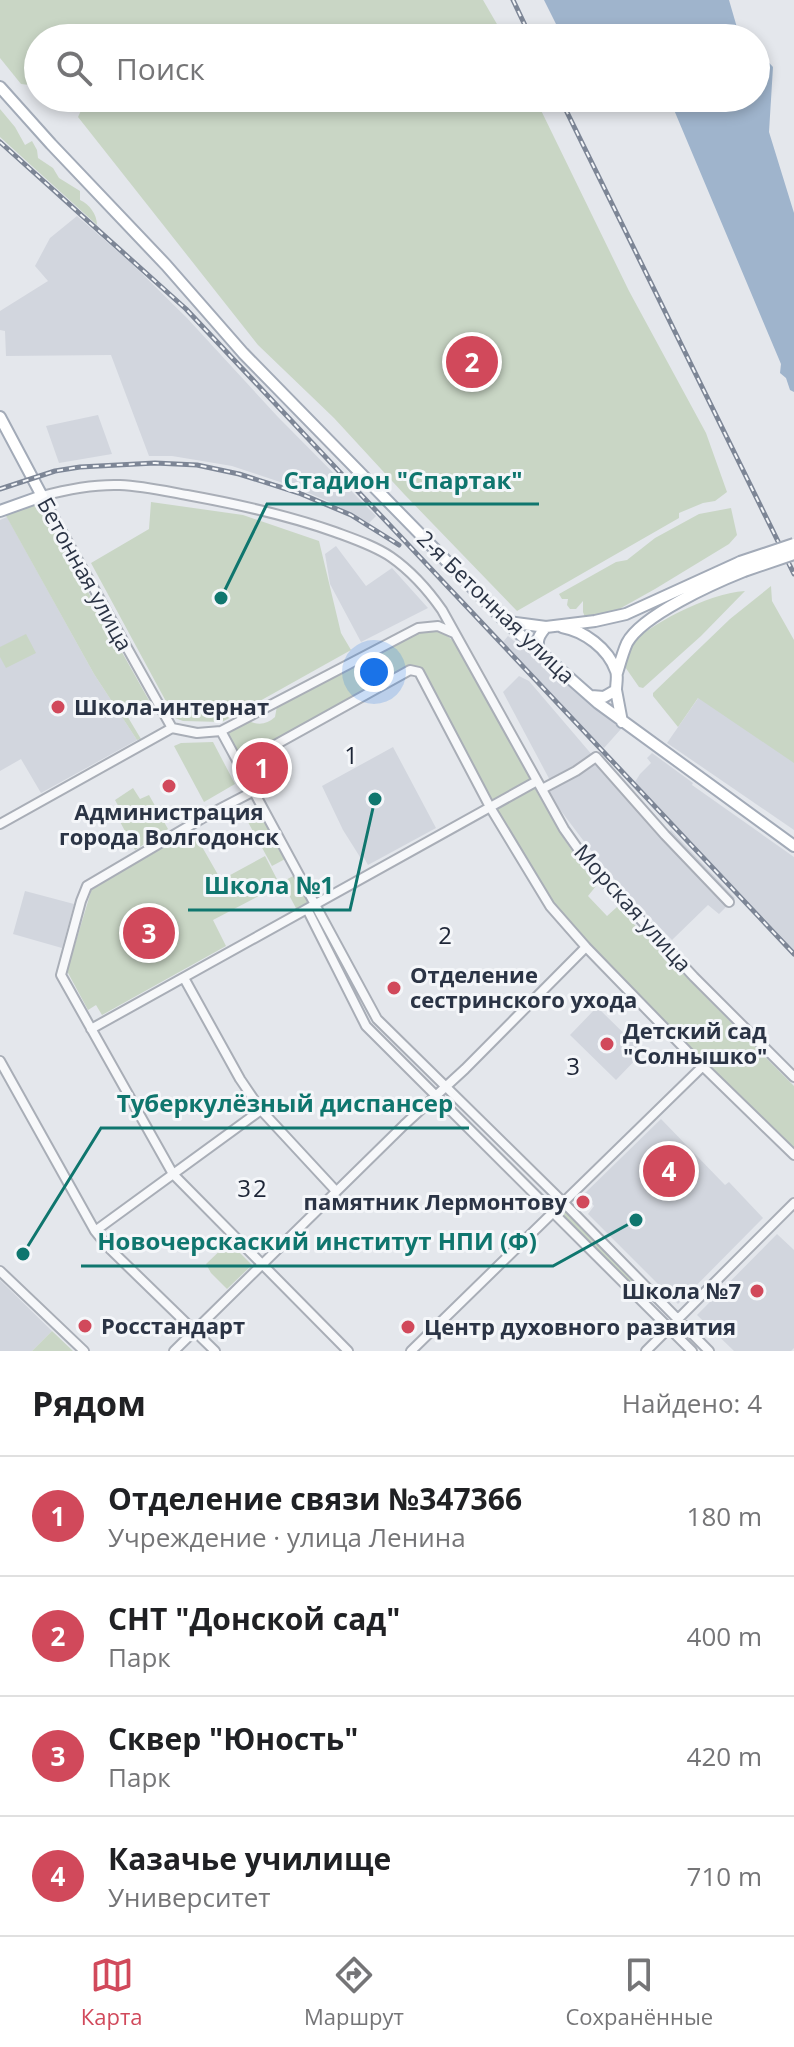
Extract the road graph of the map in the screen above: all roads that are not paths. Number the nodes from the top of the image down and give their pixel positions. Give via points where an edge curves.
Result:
1 (0, 87) edge
2 (0, 417) edge
3 (42, 496) junction
4 (0, 511) edge
5 (794, 544) edge
6 (794, 554) edge
7 (742, 567) junction
8 (506, 622) junction
9 (551, 626) junction
10 (455, 633) junction
11 (539, 652) junction
12 (617, 673) junction
13 (616, 690) junction
14 (589, 695) junction
15 (622, 722) junction
16 (172, 728) junction
17 (221, 731) junction
18 (239, 765) junction
19 (540, 785) junction
20 (254, 791) junction
21 (490, 807) junction
22 (0, 824) edge
23 (794, 846) edge
24 (729, 902) dead end
25 (311, 907) junction
26 (586, 947) junction
27 (184, 978) junction
28 (91, 1029) junction
29 (0, 1061) edge
30 (703, 1066) junction
31 (794, 1077) edge
32 (445, 1087) junction
33 (436, 1095) junction
34 (261, 1110) junction
35 (794, 1155) edge
36 (173, 1174) junction
37 (336, 1191) junction
38 (563, 1202) junction
39 (794, 1203) edge
40 (553, 1211) junction
41 (95, 1231) junction
42 (262, 1265) junction
43 (0, 1271) edge
44 (652, 1294) junction
45 (643, 1303) junction
46 (677, 1320) junction
47 (669, 1328) junction
48 (193, 1331) junction
49 (84, 1351) edge
50 (174, 1351) edge
51 (215, 1351) edge
52 (348, 1351) edge
53 (411, 1351) edge
54 (646, 1351) edge
55 (692, 1351) edge
56 (709, 1351) edge

1 - 8 main road, 2-я Бетонная улица via 243,353
2 - 3 main road, Бетонная улица
3 - 4 main road
3 - 10 street, Морская улица via 92,486 148,488 324,528 391,557 428,590
3 - 16 street, Бетонная улица
5 - 7 main road, bridge
6 - 7 main road, bridge
7 - 9 main road via 626,614
7 - 12 main road via 639,629 628,642
8 - 9 main road
8 - 11 main road, 2-я Бетонная улица
9 - 11 main road via 538,636
9 - 12 main road via 575,630 593,641
10 - 17 street via 438,626 418,628
10 - 19 street, Морская улица
11 - 14 main road, 2-я Бетонная улица
12 - 13 main road
13 - 14 main road via 604,697
13 - 15 main road
14 - 15 main road, 2-я Бетонная улица
15 - 23 main road, 2-я Бетонная улица
16 - 17 street
16 - 22 street
17 - 18 street
18 - 20 street
18 - 21 street via 414,669
19 - 21 street
19 - 24 street via 596,757
19 - 31 street, Морская улица via 588,863
20 - 25 street
20 - 28 street via 87,886 61,975
21 - 25 street
21 - 26 street via 550,906
25 - 27 street
25 - 32 street via 377,1019
25 - 33 street via 366,1026
26 - 30 street
26 - 32 street
27 - 28 street
27 - 34 street
28 - 36 street
29 - 41 street
30 - 35 street
30 - 38 street
32 - 33 street
32 - 38 street
33 - 37 street
33 - 40 street
34 - 36 street
34 - 37 street
36 - 41 street
36 - 42 street
37 - 42 street
38 - 40 street
38 - 44 street
39 - 46 street
40 - 45 street
40 - 53 street
41 - 48 street
42 - 48 street
42 - 52 street
43 - 49 street
44 - 45 street
44 - 46 street
45 - 47 street
46 - 47 street
46 - 56 street
47 - 54 street
47 - 55 street
48 - 50 street
48 - 51 street

